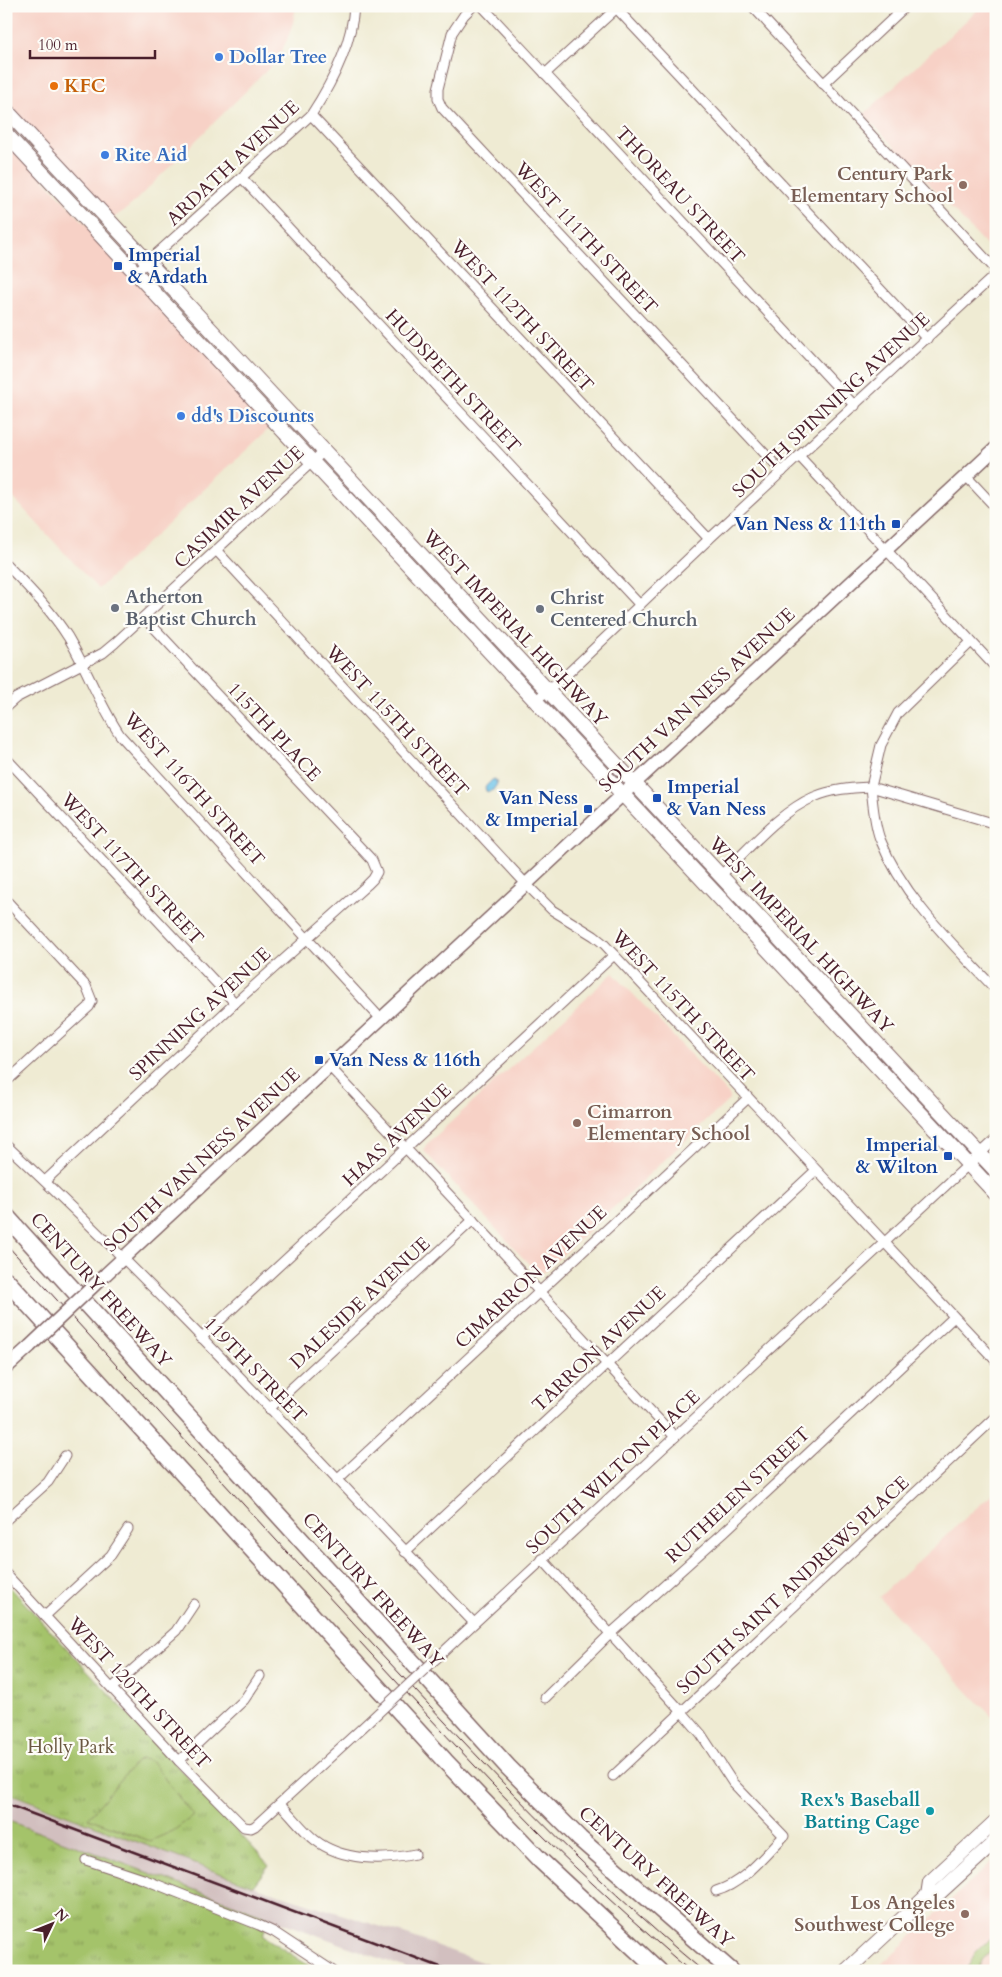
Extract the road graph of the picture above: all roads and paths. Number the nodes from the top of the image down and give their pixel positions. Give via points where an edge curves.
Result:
1 (354, 6) edge
2 (473, 6) edge
3 (482, 6) edge
4 (906, 6) edge
5 (617, 7) edge
6 (757, 8) edge
7 (545, 74) junction
8 (823, 84) junction
9 (6, 110) edge
10 (311, 115) junction
11 (6, 134) edge
12 (242, 178) junction
13 (148, 263) junction
14 (996, 270) edge
15 (136, 273) junction
16 (996, 274) edge
17 (927, 339) junction
18 (855, 406) junction
19 (996, 448) edge
20 (324, 451) junction
21 (800, 457) junction
22 (312, 462) junction
23 (782, 472) junction
24 (966, 476) junction
25 (996, 508) edge
26 (709, 539) junction
27 (216, 550) junction
28 (886, 550) junction
29 (7, 567) edge
30 (640, 605) junction
31 (144, 617) junction
32 (971, 642) junction
33 (81, 664) junction
34 (996, 668) edge
35 (547, 691) junction
36 (535, 701) junction
37 (6, 707) edge
38 (6, 758) edge
39 (635, 784) junction
40 (871, 787) junction
41 (622, 794) junction
42 (996, 824) edge
43 (376, 872) joint
44 (720, 876) junction
45 (526, 884) junction
46 (6, 900) edge
47 (306, 938) junction
48 (614, 955) junction
49 (996, 990) edge
50 (235, 1003) junction
51 (381, 1019) junction
52 (330, 1067) junction
53 (6, 1082) edge
54 (747, 1099) junction
55 (996, 1139) edge
56 (6, 1145) edge
57 (406, 1148) junction
58 (980, 1154) junction
59 (968, 1165) junction
60 (815, 1170) junction
61 (996, 1171) edge
62 (45, 1181) junction
63 (996, 1194) edge
64 (6, 1216) edge
65 (473, 1220) junction
66 (885, 1243) junction
67 (124, 1258) junction
68 (6, 1280) edge
69 (540, 1292) junction
70 (954, 1317) junction
71 (201, 1338) junction
72 (996, 1361) edge
73 (607, 1364) junction
74 (6, 1368) edge
75 (269, 1409) junction
76 (996, 1417) edge
77 (675, 1437) junction
78 (65, 1456) dead end
79 (337, 1480) junction
80 (6, 1520) edge
81 (128, 1529) dead end
82 (405, 1552) junction
83 (542, 1559) junction
84 (6, 1574) edge
85 (194, 1604) dead end
86 (45, 1616) junction
87 (474, 1624) junction
88 (610, 1634) junction
89 (260, 1676) dead end
90 (112, 1688) junction
91 (545, 1698) dead end
92 (682, 1712) junction
93 (179, 1761) junction
94 (613, 1776) dead end
95 (280, 1804) junction
96 (996, 1821) edge
97 (251, 1828) joint
98 (996, 1841) edge
99 (415, 1854) dead end
100 (86, 1860) dead end
101 (716, 1891) dead end
102 (928, 1895) junction
103 (333, 1971) edge
104 (659, 1971) edge
105 (732, 1971) edge
106 (846, 1971) edge

1 - 10 street, ARDATH AVENUE via 337,68
2 - 23 street, WEST 111TH STREET via 452,33 438,89 442,108
3 - 7 street, THOREAU STREET
4 - 8 street
5 - 7 street
5 - 17 street
6 - 8 street
7 - 18 street, THOREAU STREET
8 - 14 street
9 - 13 main road, WEST IMPERIAL HIGHWAY
10 - 12 street, ARDATH AVENUE
10 - 26 street, WEST 112TH STREET
11 - 15 main road, WEST IMPERIAL HIGHWAY
12 - 13 street, ARDATH AVENUE
12 - 30 street, HUDSPETH STREET
13 - 15 street, ARDATH AVENUE
13 - 20 main road, WEST IMPERIAL HIGHWAY
15 - 22 main road, WEST IMPERIAL HIGHWAY
16 - 17 street, SOUTH SPINNING AVENUE
17 - 18 street, SOUTH SPINNING AVENUE
18 - 21 street, SOUTH SPINNING AVENUE
19 - 24 main road, SOUTH VAN NESS AVENUE
20 - 22 street, CASIMIR AVENUE
20 - 35 main road, WEST IMPERIAL HIGHWAY
21 - 23 street, SOUTH SPINNING AVENUE
21 - 28 street
22 - 27 street, CASIMIR AVENUE
22 - 36 main road, WEST IMPERIAL HIGHWAY
23 - 26 street, SOUTH SPINNING AVENUE
24 - 25 street
24 - 28 main road, SOUTH VAN NESS AVENUE
26 - 30 street, SOUTH SPINNING AVENUE
27 - 31 street, CASIMIR AVENUE
27 - 45 street, WEST 115TH STREET
28 - 32 street
28 - 39 main road, SOUTH VAN NESS AVENUE
29 - 33 street, WEST 116TH STREET via 55,618
30 - 35 street, SOUTH SPINNING AVENUE
31 - 33 street, CASIMIR AVENUE via 103,653
31 - 43 street, 115TH PLACE via 372,860
32 - 34 street
32 - 40 street via 898,713 881,745
33 - 37 street, CASIMIR AVENUE
33 - 47 street, WEST 116TH STREET via 120,735
35 - 36 street, SOUTH SPINNING AVENUE
35 - 39 main road, WEST IMPERIAL HIGHWAY
36 - 41 main road, WEST IMPERIAL HIGHWAY
38 - 50 street, WEST 117TH STREET
39 - 41 main road, SOUTH VAN NESS AVENUE
39 - 44 main road, WEST IMPERIAL HIGHWAY
40 - 42 street
40 - 44 street via 830,792 799,804
40 - 49 street via 873,814 880,839 908,890
41 - 45 main road, SOUTH VAN NESS AVENUE
41 - 59 main road, WEST IMPERIAL HIGHWAY
43 - 47 street, SPINNING AVENUE via 373,879
44 - 58 main road, WEST IMPERIAL HIGHWAY
45 - 48 street, WEST 115TH STREET via 552,910 594,936
45 - 51 main road, SOUTH VAN NESS AVENUE
46 - 53 street via 86,986 92,1001
47 - 50 street, SPINNING AVENUE
47 - 51 street, WEST 116TH STREET
48 - 54 street, WEST 115TH STREET
48 - 57 street, HAAS AVENUE
50 - 62 street, SPINNING AVENUE
51 - 52 main road, SOUTH VAN NESS AVENUE
52 - 57 street
52 - 67 main road, SOUTH VAN NESS AVENUE
54 - 60 street, WEST 115TH STREET
54 - 69 street, CIMARRON AVENUE
55 - 58 street, SOUTH WILTON PLACE
56 - 62 street, 119TH STREET
57 - 65 street
57 - 71 street, HAAS AVENUE
58 - 59 street, SOUTH WILTON PLACE
58 - 61 main road, WEST IMPERIAL HIGHWAY
59 - 63 main road, WEST IMPERIAL HIGHWAY
59 - 66 street, SOUTH WILTON PLACE
60 - 66 street, WEST 115TH STREET
60 - 73 street, TARRON AVENUE
62 - 67 street, 119TH STREET
64 - 105 highway, CENTURY FREEWAY via 508,1767 580,1839
65 - 69 street
65 - 75 street, DALESIDE AVENUE
66 - 70 street, WEST 115TH STREET
66 - 77 street, SOUTH WILTON PLACE
67 - 71 street, 119TH STREET
67 - 74 main road, SOUTH VAN NESS AVENUE, bridge
68 - 104 highway via 445,1761 540,1860
69 - 73 street
69 - 79 street, CIMARRON AVENUE
70 - 72 street, WEST 115TH STREET
70 - 88 street, RUTHELEN STREET
71 - 75 street, 119TH STREET
73 - 77 street
73 - 82 street, TARRON AVENUE
75 - 79 street, 119TH STREET
76 - 92 street, SOUTH SAINT ANDREWS PLACE
77 - 83 street, SOUTH WILTON PLACE
78 - 80 street via 48,1482
79 - 82 street, 119TH STREET
81 - 86 street via 111,1555
82 - 87 street, 119TH STREET
83 - 87 street, SOUTH WILTON PLACE
83 - 88 street
84 - 86 street, WEST 120TH STREET
85 - 90 street via 176,1631
86 - 90 street, WEST 120TH STREET
87 - 95 street, SOUTH WILTON PLACE, bridge
88 - 91 street, RUTHELEN STREET
88 - 92 street
89 - 93 street via 244,1700
90 - 93 street, WEST 120TH STREET
92 - 94 street, SOUTH SAINT ANDREWS PLACE
92 - 101 street via 701,1734 733,1783 784,1836 740,1879
93 - 97 street, WEST 120TH STREET via 244,1827
95 - 97 street, SOUTH WILTON PLACE
95 - 99 street via 316,1840 345,1856 378,1858
96 - 102 main road via 930,1882
98 - 102 main road via 939,1893
100 - 103 street via 259,1925
102 - 106 main road

